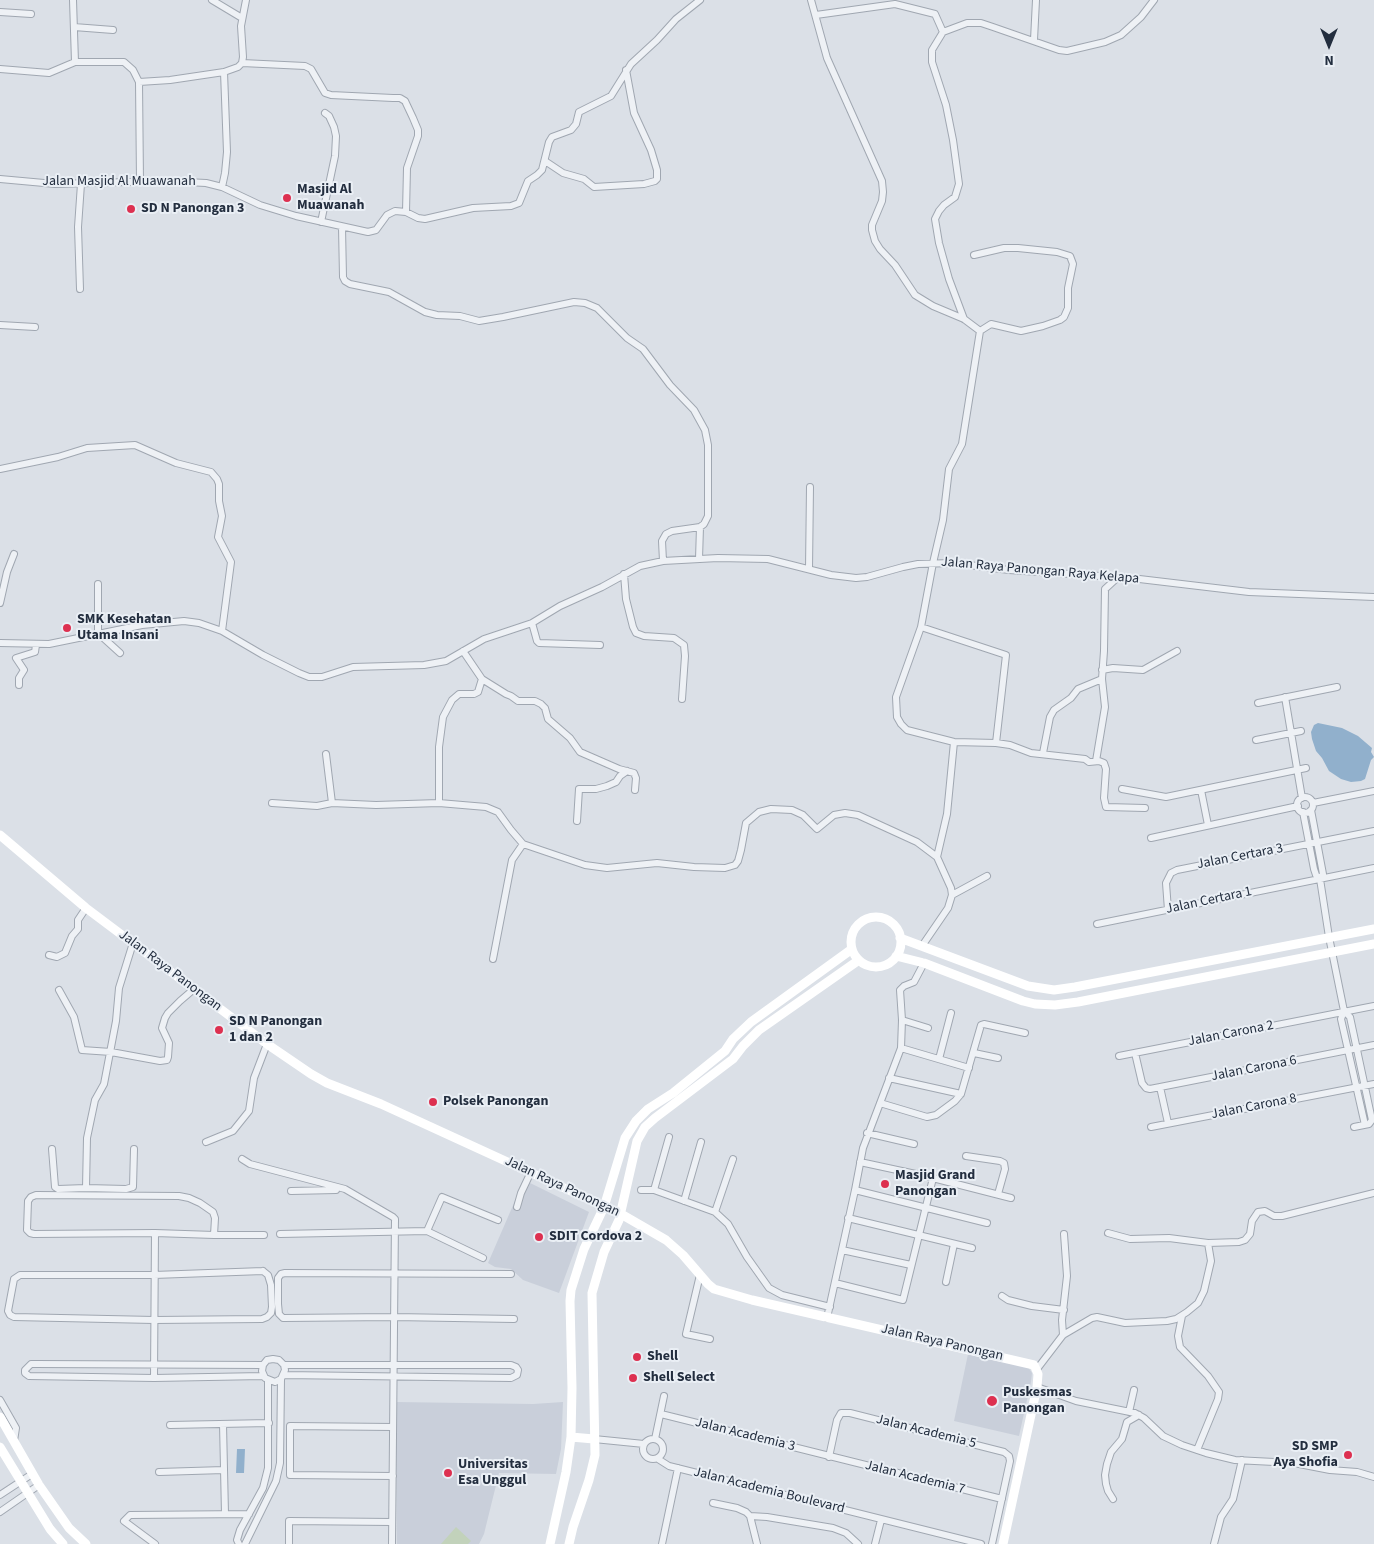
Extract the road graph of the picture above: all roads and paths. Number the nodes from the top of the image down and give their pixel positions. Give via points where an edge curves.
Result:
1 (73, 0) edge
2 (212, 0) edge
3 (246, 0) edge
4 (700, 0) edge
5 (811, 0) edge
6 (1036, 0) edge
7 (1154, 0) edge
8 (0, 12) edge
9 (31, 14) dead end
10 (816, 15) junction
11 (242, 18) junction
12 (74, 27) junction
13 (113, 30) dead end
14 (943, 32) junction
15 (1034, 40) junction
16 (75, 62) junction
17 (242, 63) junction
18 (0, 69) edge
19 (626, 70) junction
20 (224, 72) junction
21 (139, 82) junction
22 (325, 113) dead end
23 (545, 161) junction
24 (0, 179) edge
25 (140, 181) junction
26 (81, 184) junction
27 (222, 187) junction
28 (406, 212) junction
29 (321, 222) junction
30 (342, 227) junction
31 (974, 255) dead end
32 (80, 289) dead end
33 (964, 319) junction
34 (0, 325) edge
35 (35, 327) dead end
36 (980, 331) junction
37 (0, 468) edge
38 (810, 487) dead end
39 (700, 527) junction
40 (14, 554) dead end
41 (700, 559) junction
42 (663, 561) junction
43 (933, 563) junction
44 (809, 568) junction
45 (624, 574) junction
46 (1117, 578) junction
47 (98, 584) dead end
48 (1374, 598) edge
49 (0, 603) edge
50 (532, 623) junction
51 (921, 627) junction
52 (222, 631) junction
53 (98, 633) junction
54 (0, 643) edge
55 (36, 645) junction
56 (600, 645) dead end
57 (463, 651) junction
58 (1177, 651) dead end
59 (120, 652) dead end
60 (1102, 670) junction
61 (482, 679) junction
62 (1102, 679) junction
63 (19, 685) dead end
64 (1337, 687) dead end
65 (1285, 698) junction
66 (682, 699) dead end
67 (1258, 703) dead end
68 (1300, 731) dead end
69 (1291, 733) junction
70 (1256, 740) dead end
71 (954, 742) junction
72 (996, 743) junction
73 (1044, 753) junction
74 (326, 754) dead end
75 (1096, 761) junction
76 (1306, 768) dead end
77 (1298, 770) junction
78 (627, 771) junction
79 (1122, 789) dead end
80 (635, 790) dead end
81 (1201, 790) junction
82 (1374, 791) edge
83 (1302, 798) junction
84 (332, 803) junction
85 (272, 804) dead end
86 (439, 804) junction
87 (1298, 806) junction
88 (1312, 807) junction
89 (1145, 808) dead end
90 (1303, 812) junction
91 (577, 821) dead end
92 (1208, 826) junction
93 (1374, 831) edge
94 (0, 835) edge
95 (1151, 838) dead end
96 (1317, 842) junction
97 (1309, 843) junction
98 (523, 844) junction
99 (937, 857) junction
100 (1374, 868) edge
101 (987, 876) dead end
102 (1320, 879) junction
103 (952, 895) junction
104 (86, 908) junction
105 (1168, 910) junction
106 (1098, 924) dead end
107 (1374, 929) edge
108 (1329, 937) junction
109 (900, 938) junction
110 (133, 943) junction
111 (1374, 944) edge
112 (922, 946) junction
113 (852, 949) junction
114 (1332, 952) junction
115 (49, 955) dead end
116 (896, 956) junction
117 (493, 960) dead end
118 (859, 960) junction
119 (924, 963) junction
120 (194, 989) junction
121 (59, 990) dead end
122 (1374, 1006) edge
123 (1344, 1011) junction
124 (951, 1013) dead end
125 (902, 1020) junction
126 (751, 1022) junction
127 (928, 1028) dead end
128 (759, 1030) junction
129 (1025, 1032) dead end
130 (267, 1044) junction
131 (1374, 1045) edge
132 (901, 1048) junction
133 (1356, 1048) junction
134 (1348, 1050) junction
135 (111, 1052) junction
136 (974, 1053) junction
137 (1136, 1053) junction
138 (1119, 1056) dead end
139 (998, 1058) dead end
140 (938, 1059) junction
141 (969, 1068) junction
142 (889, 1078) junction
143 (1374, 1084) edge
144 (1365, 1086) junction
145 (1160, 1087) junction
146 (1356, 1088) junction
147 (961, 1094) junction
148 (880, 1103) junction
149 (1168, 1124) junction
150 (1365, 1125) junction
151 (1151, 1127) dead end
152 (1354, 1127) dead end
153 (868, 1133) junction
154 (669, 1137) dead end
155 (206, 1142) dead end
156 (701, 1142) dead end
157 (914, 1144) dead end
158 (52, 1149) dead end
159 (134, 1150) dead end
160 (966, 1156) dead end
161 (242, 1159) dead end
162 (734, 1159) dead end
163 (860, 1162) junction
164 (530, 1174) junction
165 (933, 1178) junction
166 (86, 1188) junction
167 (345, 1189) junction
168 (641, 1190) dead end
169 (654, 1190) junction
170 (855, 1190) junction
171 (291, 1191) dead end
172 (1374, 1193) edge
173 (998, 1194) junction
174 (1011, 1198) dead end
175 (684, 1201) junction
176 (517, 1207) dead end
177 (604, 1207) junction
178 (926, 1207) junction
179 (715, 1212) junction
180 (621, 1214) junction
181 (848, 1218) junction
182 (498, 1220) dead end
183 (987, 1223) dead end
184 (395, 1231) junction
185 (427, 1231) junction
186 (1108, 1233) dead end
187 (155, 1234) junction
188 (280, 1234) dead end
189 (1064, 1234) dead end
190 (214, 1235) junction
191 (264, 1235) dead end
192 (919, 1236) junction
193 (1208, 1243) junction
194 (954, 1244) junction
195 (972, 1248) dead end
196 (842, 1250) junction
197 (483, 1258) dead end
198 (911, 1265) junction
199 (395, 1274) junction
200 (511, 1274) dead end
201 (154, 1275) junction
202 (700, 1275) junction
203 (946, 1282) dead end
204 (835, 1283) junction
205 (1002, 1296) dead end
206 (830, 1306) junction
207 (1064, 1310) junction
208 (1182, 1316) junction
209 (394, 1317) junction
210 (827, 1318) junction
211 (514, 1319) dead end
212 (154, 1320) junction
213 (1063, 1336) junction
214 (710, 1339) dead end
215 (154, 1364) junction
216 (284, 1364) junction
217 (394, 1364) junction
218 (263, 1365) junction
219 (1037, 1369) junction
220 (283, 1377) junction
221 (394, 1377) junction
222 (154, 1378) junction
223 (266, 1378) junction
224 (1037, 1387) junction
225 (1134, 1390) dead end
226 (664, 1396) dead end
227 (0, 1400) edge
228 (1129, 1412) junction
229 (661, 1414) junction
230 (1139, 1415) junction
231 (0, 1417) edge
232 (223, 1424) junction
233 (268, 1424) junction
234 (170, 1425) dead end
235 (393, 1427) junction
236 (571, 1437) junction
237 (594, 1439) junction
238 (655, 1439) junction
239 (14, 1441) junction
240 (644, 1444) junction
241 (0, 1447) edge
242 (1197, 1450) junction
243 (829, 1457) junction
244 (658, 1459) junction
245 (1242, 1460) junction
246 (678, 1468) junction
247 (224, 1470) junction
248 (159, 1472) dead end
249 (32, 1474) junction
250 (393, 1476) junction
251 (1374, 1477) edge
252 (20, 1481) junction
253 (39, 1486) junction
254 (28, 1494) junction
255 (0, 1495) edge
256 (1002, 1499) junction
257 (1113, 1499) dead end
258 (713, 1503) dead end
259 (0, 1512) edge
260 (224, 1514) junction
261 (249, 1514) junction
262 (750, 1516) junction
263 (881, 1520) junction
264 (392, 1522) junction
265 (63, 1544) edge
266 (86, 1544) edge
267 (155, 1544) edge
268 (239, 1544) edge
269 (245, 1544) edge
270 (289, 1544) edge
271 (392, 1544) edge
272 (550, 1544) edge
273 (569, 1544) edge
274 (662, 1544) edge
275 (758, 1544) edge
276 (858, 1544) edge
277 (876, 1544) edge
278 (981, 1544) edge
279 (992, 1544) edge
280 (1002, 1544) edge
281 (1214, 1544) edge

1 - 12 street
2 - 11 street
3 - 11 street
4 - 19 street via 676,19
5 - 10 street
6 - 15 street
7 - 15 street via 1121,35 1105,42 1067,51
8 - 9 street
10 - 14 street via 895,4 934,14
10 - 33 street via 828,58 882,181 883,197 872,225 875,241 915,295
11 - 17 street
12 - 13 street
12 - 16 street
14 - 15 street via 967,23 981,23
14 - 33 street via 932,50 932,62 946,105 959,184 955,197 938,211 935,220 938,243
16 - 18 street via 49,73
16 - 21 street via 124,62
17 - 20 street
17 - 28 street via 305,66 311,69 325,93 405,101 418,130 407,168
19 - 23 street via 611,96 579,112 571,130 551,138
19 - 23 street via 633,109 651,150 657,179 644,184 594,187
20 - 21 street
20 - 27 street via 227,152
21 - 25 street
22 - 29 street via 330,116 334,127 336,156
23 - 28 street via 540,173 528,180 521,200 515,205 473,208 425,219
24 - 26 street, Jalan Masjid Al Muawanah
25 - 26 street, Jalan Masjid Al Muawanah
25 - 27 street, Jalan Masjid Al Muawanah via 186,181
26 - 32 street via 78,227
27 - 29 street, Jalan Masjid Al Muawanah via 260,204
28 - 30 street, Jalan Masjid Al Muawanah via 391,213 373,232
29 - 30 street, Jalan Masjid Al Muawanah
30 - 39 street via 344,281 389,292 425,312 479,321 574,302 597,308 643,349 702,423 708,445 708,516
31 - 36 street via 1018,248 1065,254 1070,256 1072,264 1068,308 1060,320 1025,330 990,324
33 - 36 street
34 - 35 street
36 - 43 street via 962,444 949,470 943,520
37 - 52 street via 87,448 135,445 211,472 219,484 222,516 218,537 231,562
38 - 44 street
39 - 41 street
39 - 42 street via 666,534 662,541
40 - 49 street
41 - 42 street, Jalan Raya Panongan Raya Kelapa
41 - 44 street, Jalan Raya Panongan Raya Kelapa via 758,558
42 - 45 street, Jalan Raya Panongan Raya Kelapa via 640,566
43 - 44 street, Jalan Raya Panongan Raya Kelapa via 903,567 867,578 844,577
43 - 46 street, Jalan Raya Panongan Raya Kelapa
43 - 51 street
45 - 50 street, Jalan Raya Panongan Raya Kelapa
45 - 66 street via 626,599 636,633 674,638 684,645
46 - 48 street, Jalan Raya Panongan Raya Kelapa via 1249,592
46 - 60 street via 1105,589
47 - 53 street
50 - 56 street via 540,643
50 - 57 street, Jalan Raya Panongan Raya Kelapa via 484,639
51 - 71 street via 896,698 897,717 907,730
51 - 72 street via 1006,655
52 - 53 street, Jalan Raya Panongan Raya Kelapa via 184,622
52 - 57 street, Jalan Raya Panongan Raya Kelapa via 310,677 322,677 353,667 435,664
53 - 55 street, Jalan Raya Panongan Raya Kelapa
53 - 59 street
54 - 55 street, Jalan Raya Panongan Raya Kelapa
55 - 63 street via 35,652 16,658 24,670
57 - 61 street
58 - 60 street via 1142,670
60 - 62 street
61 - 78 street via 518,702 540,702 548,719 570,738 580,752
61 - 86 street via 478,692 459,694 443,717 439,747
62 - 73 street via 1078,689 1054,710
62 - 75 street via 1104,707
64 - 65 street
65 - 67 street
65 - 69 street
68 - 69 street
69 - 70 street
69 - 77 street
71 - 72 street
71 - 99 street via 947,814
72 - 73 street via 1031,753
73 - 75 street
74 - 84 street
75 - 89 street via 1105,767 1106,807
76 - 77 street
77 - 81 street
77 - 83 street
78 - 80 street via 635,775
78 - 91 street via 607,786 579,789
79 - 81 street via 1166,797
81 - 92 street
82 - 88 street
83 - 87 street
83 - 88 street via 1309,798
84 - 85 street via 317,806
84 - 86 street
86 - 98 street via 494,809
87 - 90 street
87 - 92 street
88 - 90 street
88 - 96 street
90 - 97 street
92 - 95 street
93 - 96 street, Jalan Certara 3
94 - 104 street, Jalan Raya Panongan
96 - 97 street, Jalan Certara 3
96 - 102 street via 1323,874
97 - 102 street via 1316,875
97 - 105 street, Jalan Certara 3 via 1177,870 1171,873 1166,883
98 - 99 street via 596,867 657,863 725,868 735,865 738,860 744,829 750,819 765,810 779,809 797,812 817,829 834,815 858,815 917,842
98 - 117 street via 512,860
99 - 103 street
100 - 102 street, Jalan Certara 1
101 - 103 street
102 - 105 street, Jalan Certara 1
102 - 108 street
103 - 112 street via 948,908
104 - 110 street, Jalan Raya Panongan
104 - 115 street via 65,953 57,957
105 - 106 street, Jalan Certara 1
107 - 108 street
108 - 112 street via 1054,990 1028,986
108 - 114 street
109 - 112 street
109 - 113 street via 890,922 871,917 854,929
109 - 116 street
110 - 120 street, Jalan Raya Panongan
110 - 135 street via 119,988
111 - 114 street
113 - 118 street
113 - 126 street
114 - 119 street via 1055,1005 1023,1001
114 - 123 street
116 - 118 street via 877,966
116 - 119 street
118 - 128 street
119 - 125 street via 914,982 900,990
120 - 130 street, Jalan Raya Panongan
120 - 135 street via 165,1018 162,1028 169,1043 167,1060 160,1062
121 - 135 street via 74,1017 82,1050
122 - 123 street, Jalan Carona 2
123 - 133 street via 1350,1017
123 - 134 street via 1341,1019
123 - 137 street, Jalan Carona 2
124 - 140 street
125 - 127 street
125 - 132 street
126 - 128 street
126 - 177 street via 725,1051 636,1121 625,1138
128 - 180 street via 733,1059 645,1128 632,1158
129 - 136 street via 984,1024
130 - 155 street via 256,1073 249,1111 233,1131
130 - 164 street, Jalan Raya Panongan via 327,1083 390,1108
131 - 133 street, Jalan Carona 6
132 - 140 street
132 - 142 street
133 - 134 street, Jalan Carona 6
133 - 144 street
134 - 145 street, Jalan Carona 6
134 - 146 street
135 - 166 street via 103,1088 95,1100 88,1138
136 - 139 street
136 - 141 street
137 - 138 street, Jalan Carona 2
137 - 145 street via 1142,1083 1146,1088
140 - 141 street
141 - 147 street
142 - 147 street
142 - 148 street
143 - 144 street, Jalan Carona 8
144 - 146 street, Jalan Carona 8
144 - 150 street via 1372,1120
145 - 149 street
146 - 149 street, Jalan Carona 8
146 - 150 street
147 - 148 street via 940,1113 930,1117
148 - 153 street
149 - 151 street, Jalan Carona 8
150 - 152 street
153 - 157 street
153 - 163 street
154 - 169 street
156 - 175 street
158 - 166 street via 55,1187
159 - 166 street via 133,1187
160 - 173 street via 1004,1164
161 - 167 street via 250,1164
162 - 179 street
163 - 165 street
163 - 170 street
164 - 176 street
164 - 177 street, Jalan Raya Panongan
165 - 173 street
165 - 178 street
167 - 171 street
167 - 184 street via 393,1216
168 - 169 street
169 - 175 street
170 - 178 street
170 - 181 street
172 - 193 street via 1278,1217 1263,1210 1255,1216 1245,1240
173 - 174 street
175 - 179 street
177 - 180 street, Jalan Raya Panongan
177 - 236 street via 584,1249 571,1290
178 - 183 street
178 - 192 street
179 - 206 street via 728,1224 746,1257 769,1288 782,1295
180 - 202 street, Jalan Raya Panongan via 666,1240
180 - 237 street via 604,1252 592,1293
181 - 192 street
181 - 196 street
182 - 185 street via 442,1197
184 - 185 street
184 - 188 street
184 - 199 street
185 - 197 street
186 - 193 street via 1130,1239 1169,1238
187 - 190 street
187 - 190 street via 30,1234 27,1230 28,1201 36,1195 180,1196 195,1200 213,1212
187 - 201 street
189 - 207 street via 1067,1260
190 - 191 street
192 - 194 street
192 - 198 street
193 - 208 street via 1211,1261 1204,1291 1194,1308
194 - 195 street
194 - 203 street
196 - 198 street
196 - 204 street
198 - 204 street via 903,1300
199 - 200 street
199 - 209 street
199 - 209 street via 281,1274 278,1278 279,1314 283,1318
201 - 212 street
201 - 212 street via 263,1272 268,1275 271,1285 272,1307 272,1313 262,1319
201 - 212 street via 20,1275 14,1279 8,1311 14,1317
202 - 210 street, Jalan Raya Panongan via 719,1291
202 - 214 street via 686,1334
204 - 206 street
205 - 207 street via 1032,1306
206 - 210 street
207 - 213 street
208 - 213 street via 1167,1321 1125,1323 1097,1317
208 - 242 street via 1178,1336 1180,1347 1219,1392
209 - 211 street
209 - 217 street
210 - 219 street, Jalan Raya Panongan via 1028,1363
212 - 215 street
213 - 219 street
215 - 218 street
215 - 222 street
215 - 222 street via 31,1364 25,1373 30,1376
216 - 217 street
216 - 218 street via 273,1359
216 - 220 street
217 - 221 street
217 - 221 street via 511,1365 518,1370 517,1376 511,1378
218 - 223 street
219 - 224 street
220 - 221 street
220 - 223 street via 275,1382
220 - 269 street via 280,1463 276,1481
221 - 235 street
222 - 223 street
223 - 233 street
224 - 228 street via 1076,1401
224 - 280 street
225 - 228 street
226 - 229 street
227 - 239 street via 16,1428
228 - 230 street
229 - 238 street
229 - 243 street, Jalan Academia 3
230 - 242 street via 1163,1436
230 - 257 street via 1126,1422 1122,1439 1107,1464 1106,1484
231 - 239 street
232 - 233 street
232 - 234 street
232 - 247 street
233 - 261 street via 268,1468 263,1488
235 - 250 street
235 - 250 street via 290,1426 290,1475
236 - 237 street
236 - 272 street
237 - 240 street
237 - 273 street via 595,1455
238 - 240 street
238 - 244 street via 664,1448
239 - 249 street
240 - 244 street, Jalan Academia Boulevard via 642,1451 645,1457
241 - 252 street
242 - 245 street
243 - 256 street, Jalan Academia 7
243 - 256 street, Jalan Academia 5 via 837,1420 841,1413 850,1413 1004,1452 1009,1456
244 - 246 street, Jalan Academia Boulevard
245 - 251 street via 1294,1463
245 - 281 street via 1233,1500 1221,1517
246 - 263 street, Jalan Academia Boulevard
246 - 274 street
247 - 248 street
247 - 260 street
249 - 252 street
249 - 253 street
250 - 264 street
252 - 254 street
252 - 255 street
253 - 254 street
253 - 266 street via 69,1528
254 - 259 street
254 - 265 street
256 - 279 street
258 - 262 street via 737,1508
260 - 261 street
260 - 267 street via 130,1515 124,1521
261 - 268 street via 240,1530
262 - 275 street
262 - 276 street via 833,1528 846,1533
263 - 277 street
263 - 278 street, Jalan Academia Boulevard
264 - 270 street via 289,1521
264 - 271 street

